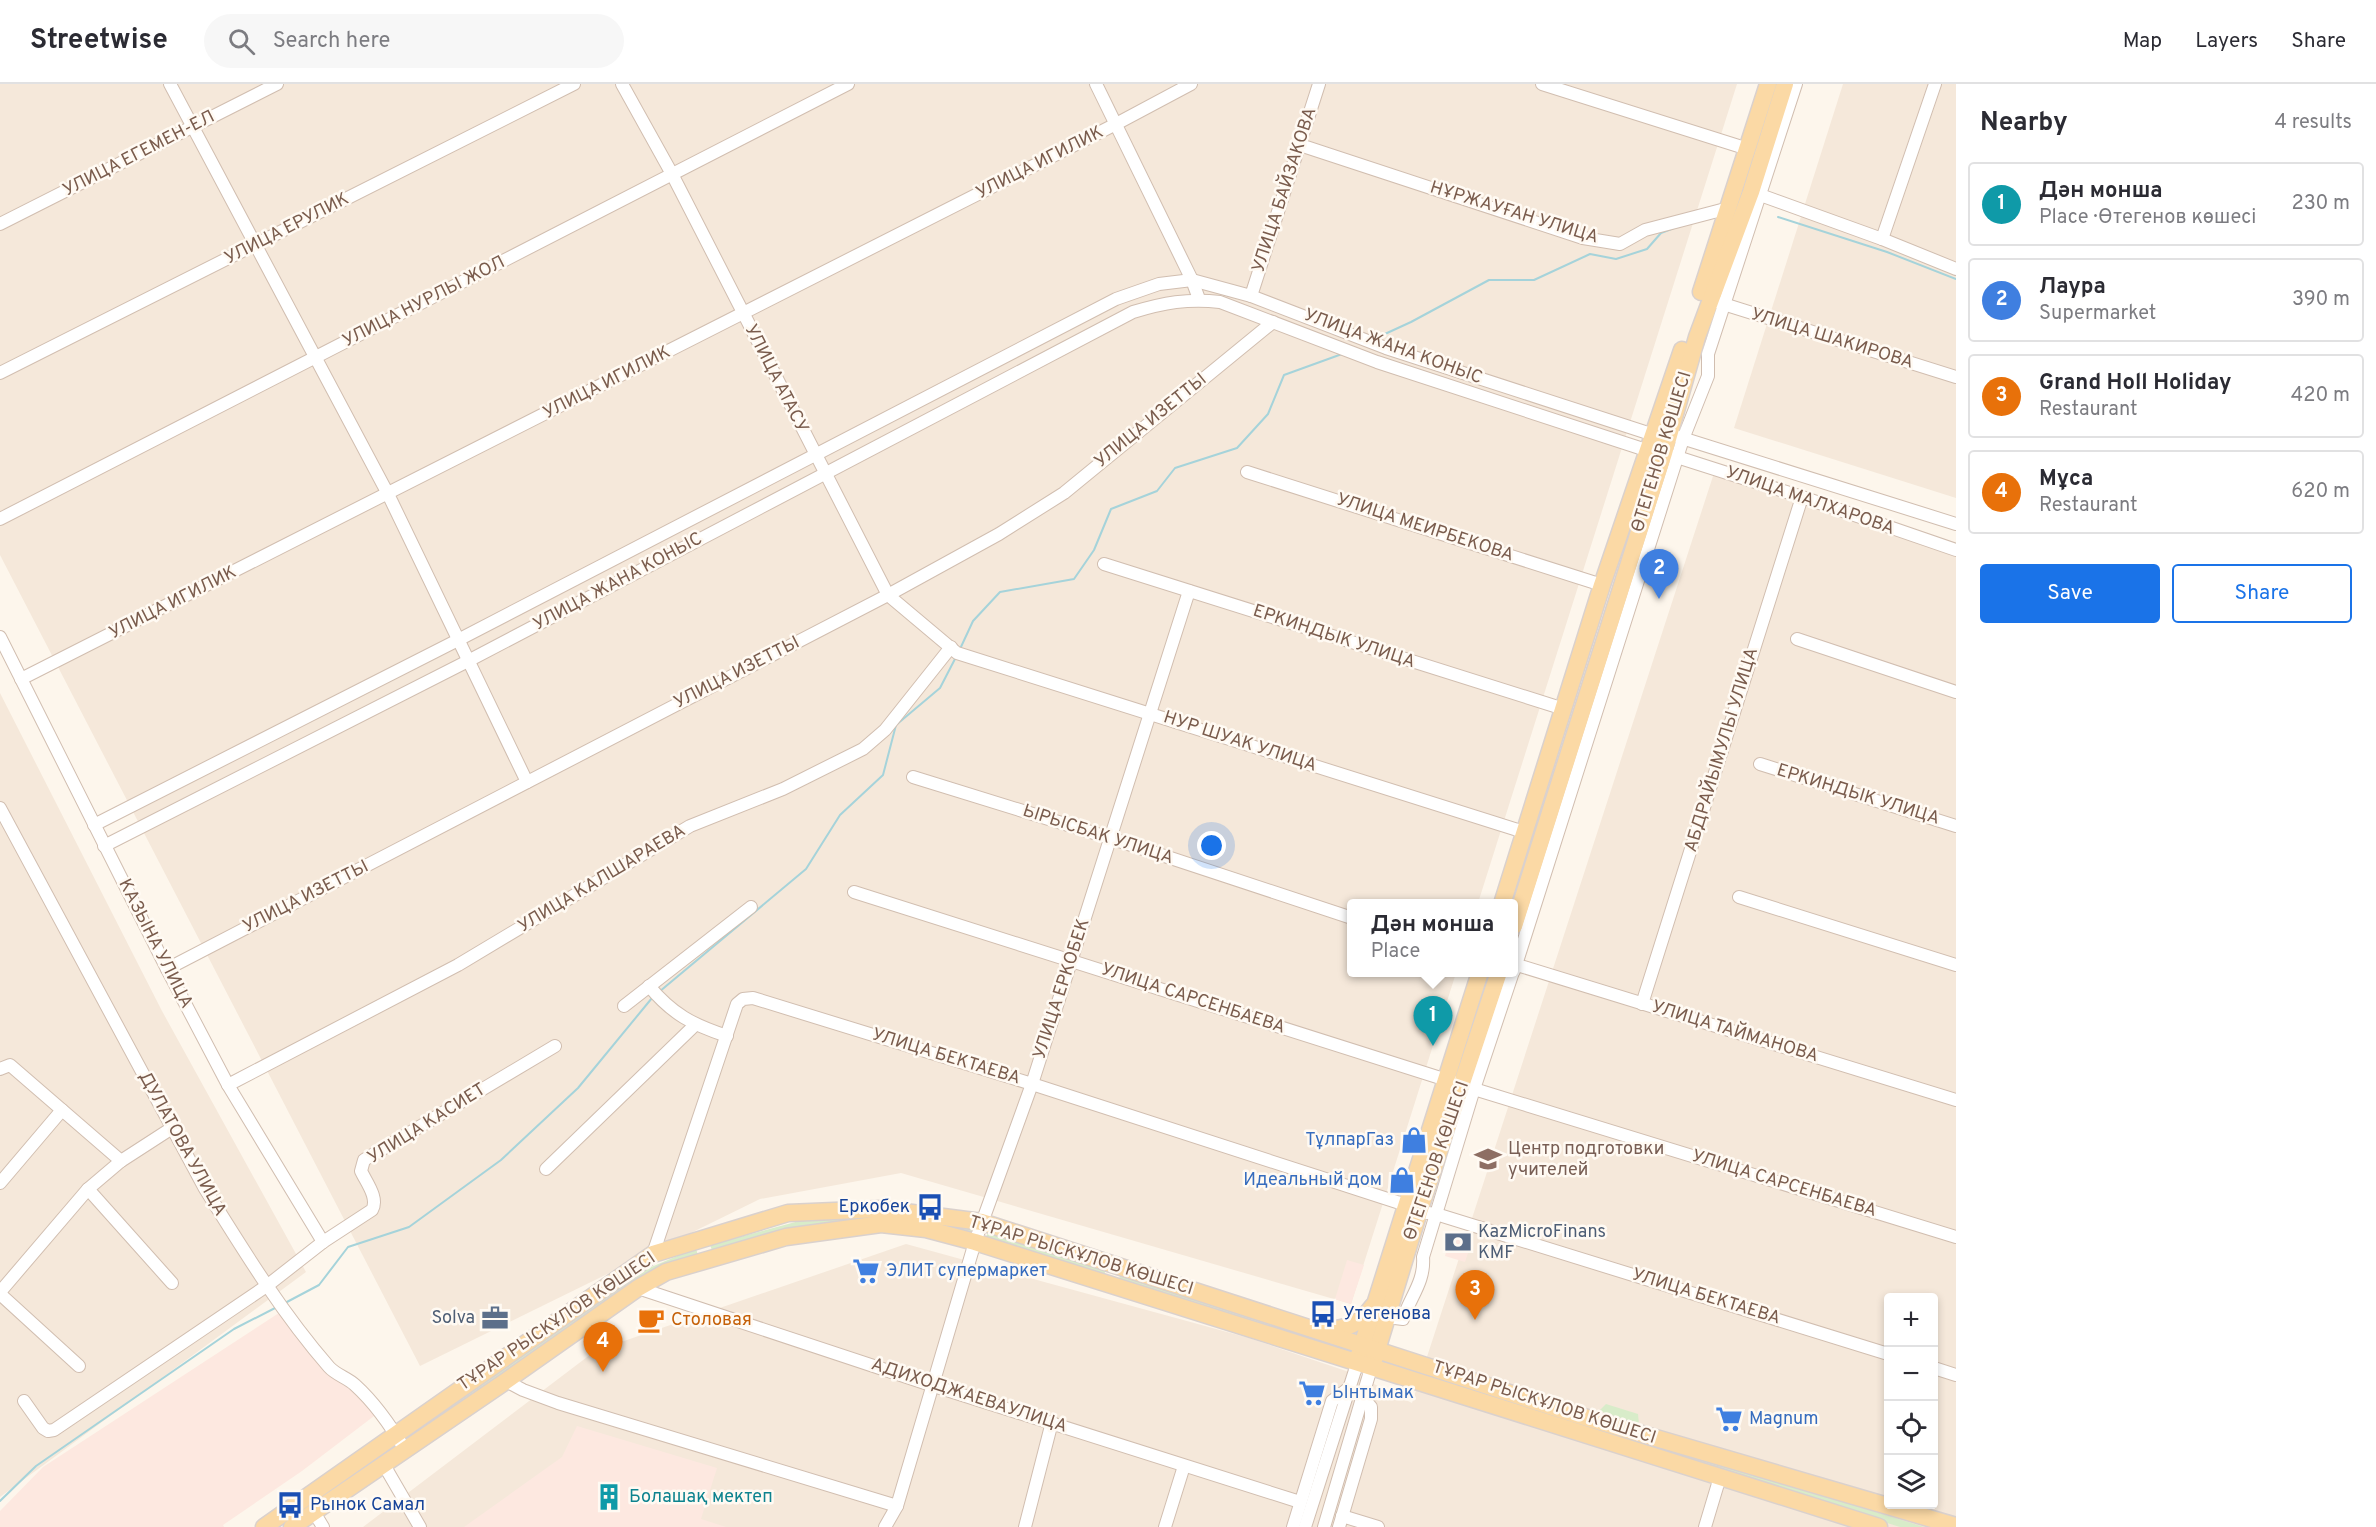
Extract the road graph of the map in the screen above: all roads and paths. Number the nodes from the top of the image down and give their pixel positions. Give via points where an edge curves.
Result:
1 (170, 84) edge
2 (277, 84) edge
3 (574, 84) edge
4 (622, 84) edge
5 (848, 84) edge
6 (1096, 84) edge
7 (1191, 84) edge
8 (1319, 84) edge
9 (1542, 84) edge
10 (1783, 84) edge
11 (1935, 84) edge
12 (1116, 124) junction
13 (192, 127) junction
14 (1300, 146) junction
15 (1748, 148) junction
16 (672, 174) junction
17 (1756, 193) junction
18 (1729, 208) junction
19 (0, 224) edge
20 (1882, 238) junction
21 (255, 246) junction
22 (1956, 269) edge
23 (1192, 280) junction
24 (1251, 296) junction
25 (1116, 299) junction
26 (1199, 299) junction
27 (1716, 302) junction
28 (742, 314) junction
29 (1129, 314) junction
30 (1273, 322) junction
31 (315, 359) junction
32 (0, 373) edge
33 (1956, 377) edge
34 (1666, 445) junction
35 (814, 454) junction
36 (1248, 472) dead end
37 (825, 474) junction
38 (388, 494) junction
39 (1802, 497) junction
40 (0, 519) edge
41 (1956, 524) edge
42 (1956, 550) edge
43 (1104, 564) dead end
44 (1602, 585) junction
45 (1189, 591) junction
46 (888, 595) junction
47 (0, 638) edge
48 (1797, 639) dead end
49 (458, 640) junction
50 (954, 650) junction
51 (468, 661) junction
52 (21, 679) junction
53 (1956, 692) edge
54 (1564, 709) junction
55 (1150, 713) junction
56 (1760, 765) dead end
57 (913, 777) dead end
58 (527, 782) junction
59 (0, 808) edge
60 (94, 825) junction
61 (1956, 826) edge
62 (1524, 832) junction
63 (1110, 838) junction
64 (104, 846) junction
65 (854, 892) dead end
66 (1738, 897) dead end
67 (1503, 899) edge
68 (751, 907) dead end
69 (1518, 913) edge
70 (1347, 916) edge
71 (1518, 954) edge
72 (1071, 960) junction
73 (1956, 965) edge
74 (167, 969) junction
75 (1518, 969) edge
76 (1478, 977) edge
77 (1498, 977) edge
78 (1511, 977) edge
79 (649, 986) junction
80 (1642, 1004) junction
81 (624, 1006) dead end
82 (695, 1025) junction
83 (727, 1036) junction
84 (555, 1046) dead end
85 (0, 1069) edge
86 (1445, 1080) junction
87 (1032, 1084) junction
88 (228, 1085) junction
89 (1468, 1087) junction
90 (1956, 1101) edge
91 (62, 1110) junction
92 (172, 1128) junction
93 (121, 1161) junction
94 (546, 1169) dead end
95 (0, 1183) edge
96 (88, 1189) junction
97 (1413, 1208) junction
98 (1436, 1214) junction
99 (982, 1222) junction
100 (1956, 1237) edge
101 (699, 1240) junction
102 (323, 1242) junction
103 (975, 1242) junction
104 (653, 1254) junction
105 (706, 1260) junction
106 (1113, 1264) junction
107 (172, 1283) dead end
108 (1107, 1284) junction
109 (268, 1285) junction
110 (638, 1288) junction
111 (0, 1293) edge
112 (1376, 1303) junction
113 (1387, 1317) junction
114 (1319, 1331) junction
115 (1370, 1347) junction
116 (1884, 1353) edge
117 (79, 1366) dead end
118 (1364, 1366) junction
119 (1938, 1369) edge
120 (1956, 1375) edge
121 (506, 1381) junction
122 (931, 1385) junction
123 (1349, 1388) junction
124 (1363, 1398) junction
125 (24, 1401) dead end
126 (1574, 1414) junction
127 (1052, 1422) junction
128 (1569, 1430) junction
129 (395, 1434) junction
130 (1642, 1434) junction
131 (405, 1450) junction
132 (1638, 1452) junction
133 (384, 1465) junction
134 (1184, 1466) junction
135 (1720, 1477) junction
136 (1300, 1502) junction
137 (897, 1506) junction
138 (314, 1512) junction
139 (1340, 1521) edge
140 (1846, 1522) edge
141 (1956, 1526) edge
142 (264, 1527) edge
143 (291, 1527) edge
144 (323, 1527) edge
145 (420, 1527) edge
146 (885, 1527) edge
147 (1025, 1527) edge
148 (1165, 1527) edge
149 (1293, 1527) edge
150 (1305, 1527) edge
151 (1324, 1527) edge
152 (1378, 1527) edge
153 (1705, 1527) edge
154 (1879, 1527) edge

1 - 13 street
2 - 13 street, УЛИЦА ЕГЕМЕН-ЕЛ
3 - 21 street, УЛИЦА ЕРУЛИК
4 - 16 street, УЛИЦА АТАСУ
5 - 16 street, УЛИЦА НУРЛЫ ЖОЛ
6 - 12 street
7 - 12 street, УЛИЦА ИГИЛИК
8 - 14 street, УЛИЦА БАЙЗАКОВА
9 - 15 street
10 - 15 main road, ӨТЕГЕНОВ КӨШЕСІ
10 - 17 main road, ӨТЕГЕНОВ КӨШЕСІ
11 - 20 street
12 - 23 street
12 - 28 street, УЛИЦА ИГИЛИК
13 - 19 street, УЛИЦА ЕГЕМЕН-ЕЛ
13 - 21 street
14 - 18 street, НҰРЖАУҒАН УЛИЦА via 1583,238 1620,244 1645,230
14 - 24 street, УЛИЦА БАЙЗАКОВА
15 - 18 main road, ӨТЕГЕНОВ КӨШЕСІ
16 - 28 street, УЛИЦА АТАСУ
16 - 31 street, УЛИЦА НУРЛЫ ЖОЛ
17 - 20 street
17 - 27 main road, ӨТЕГЕНОВ КӨШЕСІ
18 - 34 main road, ӨТЕГЕНОВ КӨШЕСІ
20 - 22 street
21 - 31 street
21 - 32 street, УЛИЦА ЕРУЛИК
23 - 24 street, УЛИЦА ЖАНА КОНЫС
23 - 25 street, УЛИЦА ЖАНА КОНЫС via 1159,284
23 - 26 street
24 - 34 street, УЛИЦА ЖАНА КОНЫС via 1386,348
25 - 29 street
25 - 35 street, УЛИЦА ЖАНА КОНЫС
26 - 29 street, УЛИЦА ЖАНА КОНЫС via 1166,302
26 - 30 street, УЛИЦА ЖАНА КОНЫС via 1220,302
27 - 33 street, УЛИЦА ШАКИРОВА
27 - 34 main road, ӨТЕГЕНОВ КӨШЕСІ
28 - 35 street, УЛИЦА АТАСУ
28 - 38 street, УЛИЦА ИГИЛИК
29 - 37 street, УЛИЦА ЖАНА КОНЫС
30 - 34 street, УЛИЦА ЖАНА КОНЫС via 1377,362
30 - 46 street, УЛИЦА ИЗЕТТЫ via 1064,493
31 - 38 street
31 - 40 street, УЛИЦА НУРЛЫ ЖОЛ
34 - 39 street, УЛИЦА МАЛХАРОВА
34 - 41 street, УЛИЦА МАЛХАРОВА
34 - 44 main road, ӨТЕГЕНОВ КӨШЕСІ
34 - 69 main road, ӨТЕГЕНОВ КӨШЕСІ
34 - 71 street
35 - 37 street, УЛИЦА АТАСУ
35 - 49 street, УЛИЦА ЖАНА КОНЫС
36 - 44 street, УЛИЦА МЕИРБЕКОВА
37 - 46 street, УЛИЦА АТАСУ
37 - 51 street, УЛИЦА ЖАНА КОНЫС
38 - 49 street
38 - 52 street, УЛИЦА ИГИЛИК
39 - 42 street, УЛИЦА МАЛХАРОВА
39 - 80 street, АБДРАЙЫМУЛЫ УЛИЦА
43 - 45 street, ЕРКИНДЫК УЛИЦА
44 - 54 main road, ӨТЕГЕНОВ КӨШЕСІ
45 - 54 street, ЕРКИНДЫК УЛИЦА
45 - 55 street, УЛИЦА ЕРКОБЕК
46 - 50 street, УЛИЦА АТАСУ
46 - 58 street, УЛИЦА ИЗЕТТЫ
47 - 52 street, КАЗЫНА УЛИЦА
48 - 53 street
49 - 51 street
49 - 60 street, УЛИЦА ЖАНА КОНЫС
50 - 55 street, НУР ШУАК УЛИЦА
50 - 88 street, УЛИЦА КАЛШАРАЕВА via 885,730 863,749 783,789 690,826 458,965
51 - 58 street
51 - 64 street, УЛИЦА ЖАНА КОНЫС
52 - 60 street, КАЗЫНА УЛИЦА
54 - 62 main road, ӨТЕГЕНОВ КӨШЕСІ
55 - 62 street, НУР ШУАК УЛИЦА
55 - 63 street, УЛИЦА ЕРКОБЕК
56 - 61 street, ЕРКИНДЫК УЛИЦА
57 - 63 street, ЫРЫСБАК УЛИЦА
58 - 74 street, УЛИЦА ИЗЕТТЫ
59 - 92 street, ДУЛАТОВА УЛИЦА
60 - 64 street, КАЗЫНА УЛИЦА
62 - 67 main road, ӨТЕГЕНОВ КӨШЕСІ
63 - 70 street, ЫРЫСБАК УЛИЦА
63 - 72 street, УЛИЦА ЕРКОБЕК
64 - 74 street, КАЗЫНА УЛИЦА
65 - 72 street, УЛИЦА САРСЕНБАЕВА
66 - 73 street
68 - 79 street
72 - 86 street, УЛИЦА САРСЕНБАЕВА
72 - 87 street, УЛИЦА ЕРКОБЕК
74 - 88 street, КАЗЫНА УЛИЦА
75 - 80 street, УЛИЦА ТАЙМАНОВА
76 - 86 main road, ӨТЕГЕНОВ КӨШЕСІ
77 - 89 main road, ӨТЕГЕНОВ КӨШЕСІ
78 - 89 street
79 - 81 street
79 - 82 street via 667,1006
80 - 90 street, УЛИЦА ТАЙМАНОВА
82 - 83 street
82 - 94 street
83 - 87 street, УЛИЦА БЕКТАЕВА via 737,1004 753,998
83 - 104 street, УЛИЦА БЕКТАЕВА
84 - 102 street, УЛИЦА КАСИЕТ via 364,1161 361,1171 375,1198 372,1210
85 - 91 street via 10,1065
86 - 89 street, УЛИЦА САРСЕНБАЕВА
86 - 97 main road, ӨТЕГЕНОВ КӨШЕСІ
87 - 97 street, УЛИЦА БЕКТАЕВА
87 - 99 street, УЛИЦА ЕРКОБЕК
88 - 102 street, КАЗЫНА УЛИЦА
89 - 97 main road, ӨТЕГЕНОВ КӨШЕСІ
89 - 98 street
89 - 100 street, УЛИЦА САРСЕНБАЕВА
91 - 93 street
91 - 95 street
92 - 93 street
92 - 109 street, ДУЛАТОВА УЛИЦА via 204,1187
93 - 96 street
96 - 107 street
96 - 111 street
97 - 98 street, УЛИЦА БЕКТАЕВА
97 - 112 main road, ӨТЕГЕНОВ КӨШЕСІ
97 - 113 main road, ӨТЕГЕНОВ КӨШЕСІ
98 - 113 street via 1416,1295 1403,1319
98 - 116 street, УЛИЦА БЕКТАЕВА
99 - 101 main road, ТҰРАР РЫСКҰЛОВ КӨШЕСІ via 881,1209 788,1213
99 - 103 street, УЛИЦА ЕРКОБЕК
99 - 106 main road, ТҰРАР РЫСКҰЛОВ КӨШЕСІ
101 - 104 main road, ТҰРАР РЫСКҰЛОВ КӨШЕСІ
101 - 105 main road
102 - 109 street, УЛИЦА КАСИЕТ
103 - 105 main road, ТҰРАР РЫСКҰЛОВ КӨШЕСІ via 926,1229 882,1224 791,1236
103 - 108 main road, ТҰРАР РЫСКҰЛОВ КӨШЕСІ
103 - 122 street, УЛИЦА ЕРКОБЕК
104 - 129 main road, ТҰРАР РЫСКҰЛОВ КӨШЕСІ
105 - 110 main road, ТҰРАР РЫСКҰЛОВ КӨШЕСІ via 666,1272
106 - 108 main road
106 - 114 main road, ТҰРАР РЫСКҰЛОВ КӨШЕСІ
108 - 118 main road, ТҰРАР РЫСКҰЛОВ КӨШЕСІ
109 - 125 street, УЛИЦА КАСИЕТ via 54,1431 44,1428
109 - 129 street, ДУЛАТОВА УЛИЦА via 331,1370 354,1383
110 - 121 main road, ТҰРАР РЫСКҰЛОВ КӨШЕСІ
110 - 122 street, АДИХОДЖАЕВАУЛИЦА
111 - 117 street
112 - 114 main road via 1352,1325
112 - 115 main road, ӨТЕГЕНОВ КӨШЕСІ
113 - 115 main road, ӨТЕГЕНОВ КӨШЕСІ
114 - 115 main road, ТҰРАР РЫСКҰЛОВ КӨШЕСІ
115 - 118 main road
115 - 126 main road, ТҰРАР РЫСКҰЛОВ КӨШЕСІ
118 - 123 street
118 - 124 street
118 - 128 main road, ТҰРАР РЫСКҰЛОВ КӨШЕСІ
119 - 120 street
121 - 131 main road, ТҰРАР РЫСКҰЛОВ КӨШЕСІ
121 - 137 street via 558,1403
122 - 127 street, АДИХОДЖАЕВАУЛИЦА
122 - 137 street, УЛИЦА ЕРКОБЕК
123 - 136 street via 1332,1401
123 - 150 street
124 - 139 street via 1371,1407 1371,1419
124 - 151 street
126 - 128 main road
126 - 130 main road, ТҰРАР РЫСКҰЛОВ КӨШЕСІ
127 - 134 street, АДИХОДЖАЕВАУЛИЦА
127 - 147 street
128 - 132 main road, ТҰРАР РЫСКҰЛОВ КӨШЕСІ
129 - 131 street, ДУЛАТОВА УЛИЦА
129 - 142 main road, ТҰРАР РЫСКҰЛОВ КӨШЕСІ
130 - 132 main road
130 - 141 main road, ТҰРАР РЫСКҰЛОВ КӨШЕСІ
131 - 133 main road, ТҰРАР РЫСКҰЛОВ КӨШЕСІ
132 - 135 main road, ТҰРАР РЫСКҰЛОВ КӨШЕСІ
133 - 138 main road, ТҰРАР РЫСКҰЛОВ КӨШЕСІ
133 - 145 street
134 - 136 street, АДИХОДЖАЕВАУЛИЦА
134 - 148 street
135 - 140 main road, ТҰРАР РЫСКҰЛОВ КӨШЕСІ
135 - 153 street
136 - 149 street
137 - 146 street, УЛИЦА ЕРКОБЕК
138 - 143 main road, ТҰРАР РЫСКҰЛОВ КӨШЕСІ
138 - 144 street
139 - 152 street
140 - 154 main road, ТҰРАР РЫСКҰЛОВ КӨШЕСІ

